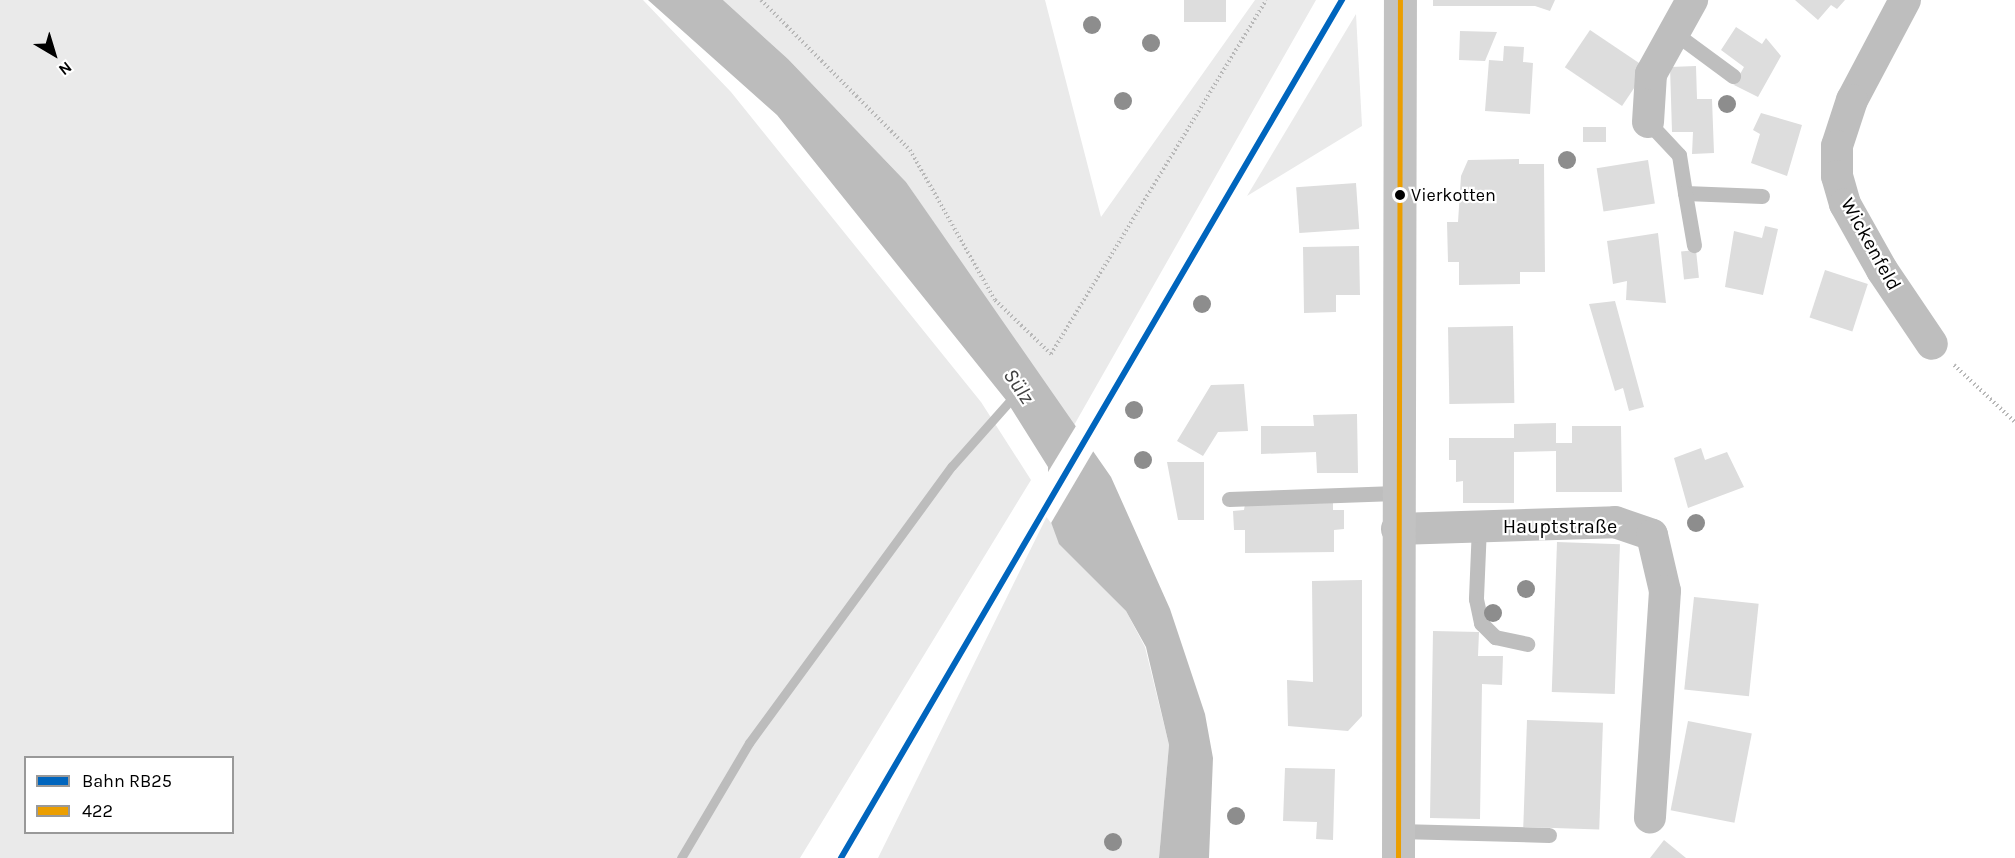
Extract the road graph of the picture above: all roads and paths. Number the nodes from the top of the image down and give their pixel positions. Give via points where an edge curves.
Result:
1 (761, 0) edge
2 (1266, 0) edge
3 (1400, 0) edge
4 (1692, 0) edge
5 (1905, 0) edge
6 (1676, 33) junction
7 (1733, 76) dead end
8 (1648, 122) joint
9 (1685, 193) junction
10 (1762, 196) dead end
11 (1694, 245) dead end
12 (1932, 344) joint
13 (2015, 422) edge
14 (1396, 493) junction
15 (1229, 500) dead end
16 (1479, 526) junction
17 (1397, 528) junction
18 (1527, 644) dead end
19 (1650, 818) dead end
20 (1549, 835) dead end
21 (1398, 845) edge

1 - 2 path via 910,150 995,300 1051,354
3 - 14 main road
4 - 6 street
5 - 12 street, Wickenfeld via 1852,100 1837,146 1837,176 1845,204 1882,270
6 - 7 lane
6 - 8 street via 1651,74
8 - 9 lane via 1679,155
9 - 10 lane
9 - 11 lane
12 - 13 path
14 - 15 lane
14 - 17 main road
16 - 17 street, Hauptstraße
16 - 18 lane via 1476,599 1481,623 1495,638
16 - 19 street, Hauptstraße via 1615,522 1652,535 1665,591
17 - 21 main road
20 - 21 lane

